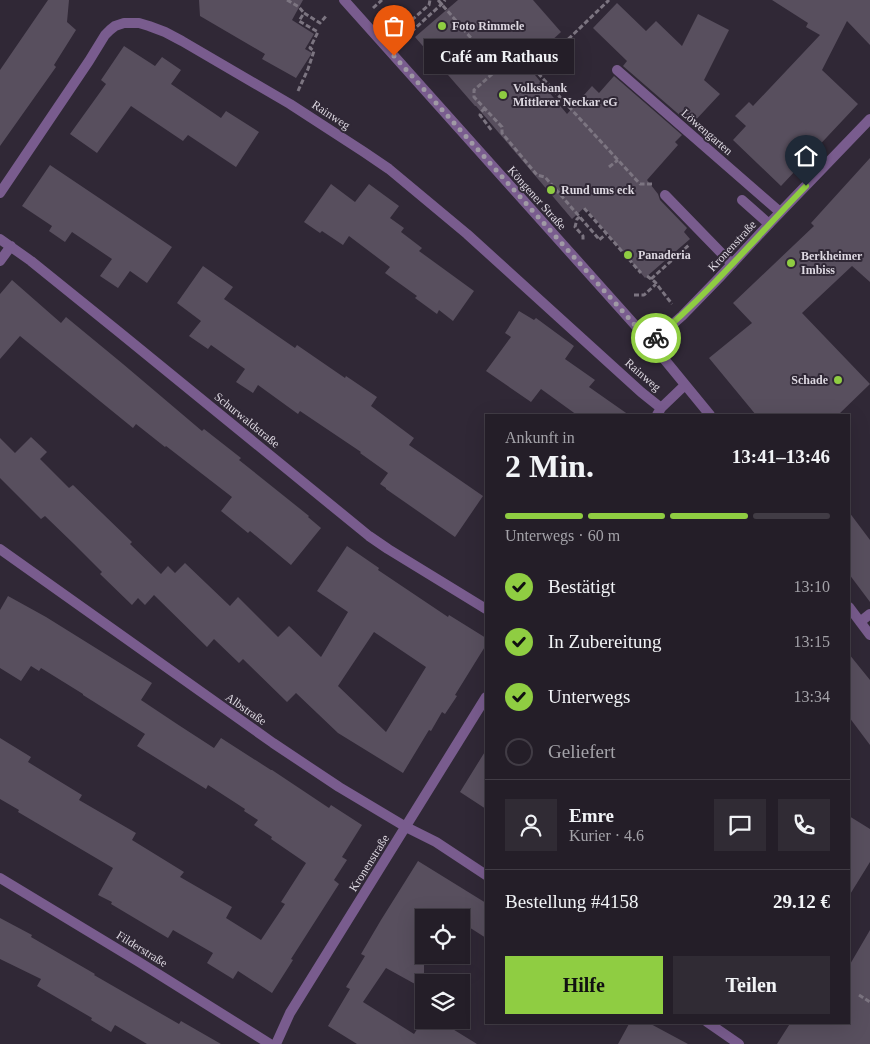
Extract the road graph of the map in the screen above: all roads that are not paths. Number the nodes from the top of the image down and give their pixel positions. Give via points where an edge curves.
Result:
1 (344, 0) edge
2 (618, 70) dead end
3 (870, 119) edge
4 (0, 193) edge
5 (665, 196) road end
6 (742, 200) dead end
7 (780, 212) junction
8 (768, 224) junction
9 (0, 239) edge
10 (11, 246) junction
11 (0, 261) edge
12 (732, 264) junction
13 (651, 343) junction
14 (686, 385) junction
15 (659, 411) edge
16 (709, 414) edge
17 (0, 549) edge
18 (485, 608) edge
19 (850, 608) edge
20 (870, 614) edge
21 (860, 622) junction
22 (870, 635) edge
23 (485, 699) edge
24 (406, 827) junction
25 (485, 874) edge
26 (0, 878) edge
27 (710, 1024) edge
28 (270, 1044) edge
29 (276, 1044) edge
30 (739, 1044) edge

1 - 13 street, Köngener Straße
2 - 7 street, Löwengarten
3 - 7 street, Kronenstraße
4 - 15 street, Rainweg via 105,35 124,23 149,26 290,104 389,169 467,234
5 - 12 street
6 - 8 street
7 - 8 street, Kronenstraße
8 - 12 street, Kronenstraße
9 - 10 street, Schurwaldstraße
10 - 11 street
10 - 18 street, Schurwaldstraße via 369,536
12 - 13 street, Kronenstraße
13 - 14 street, Köngener Straße
14 - 15 street
14 - 16 street, Köngener Straße
17 - 24 street, Albstraße via 273,743
19 - 21 street
20 - 21 street
21 - 22 street
23 - 24 street, Kronenstraße
24 - 25 street, Albstraße via 442,845
24 - 29 street, Kronenstraße via 290,1013
26 - 28 street, Filderstraße
27 - 30 street

